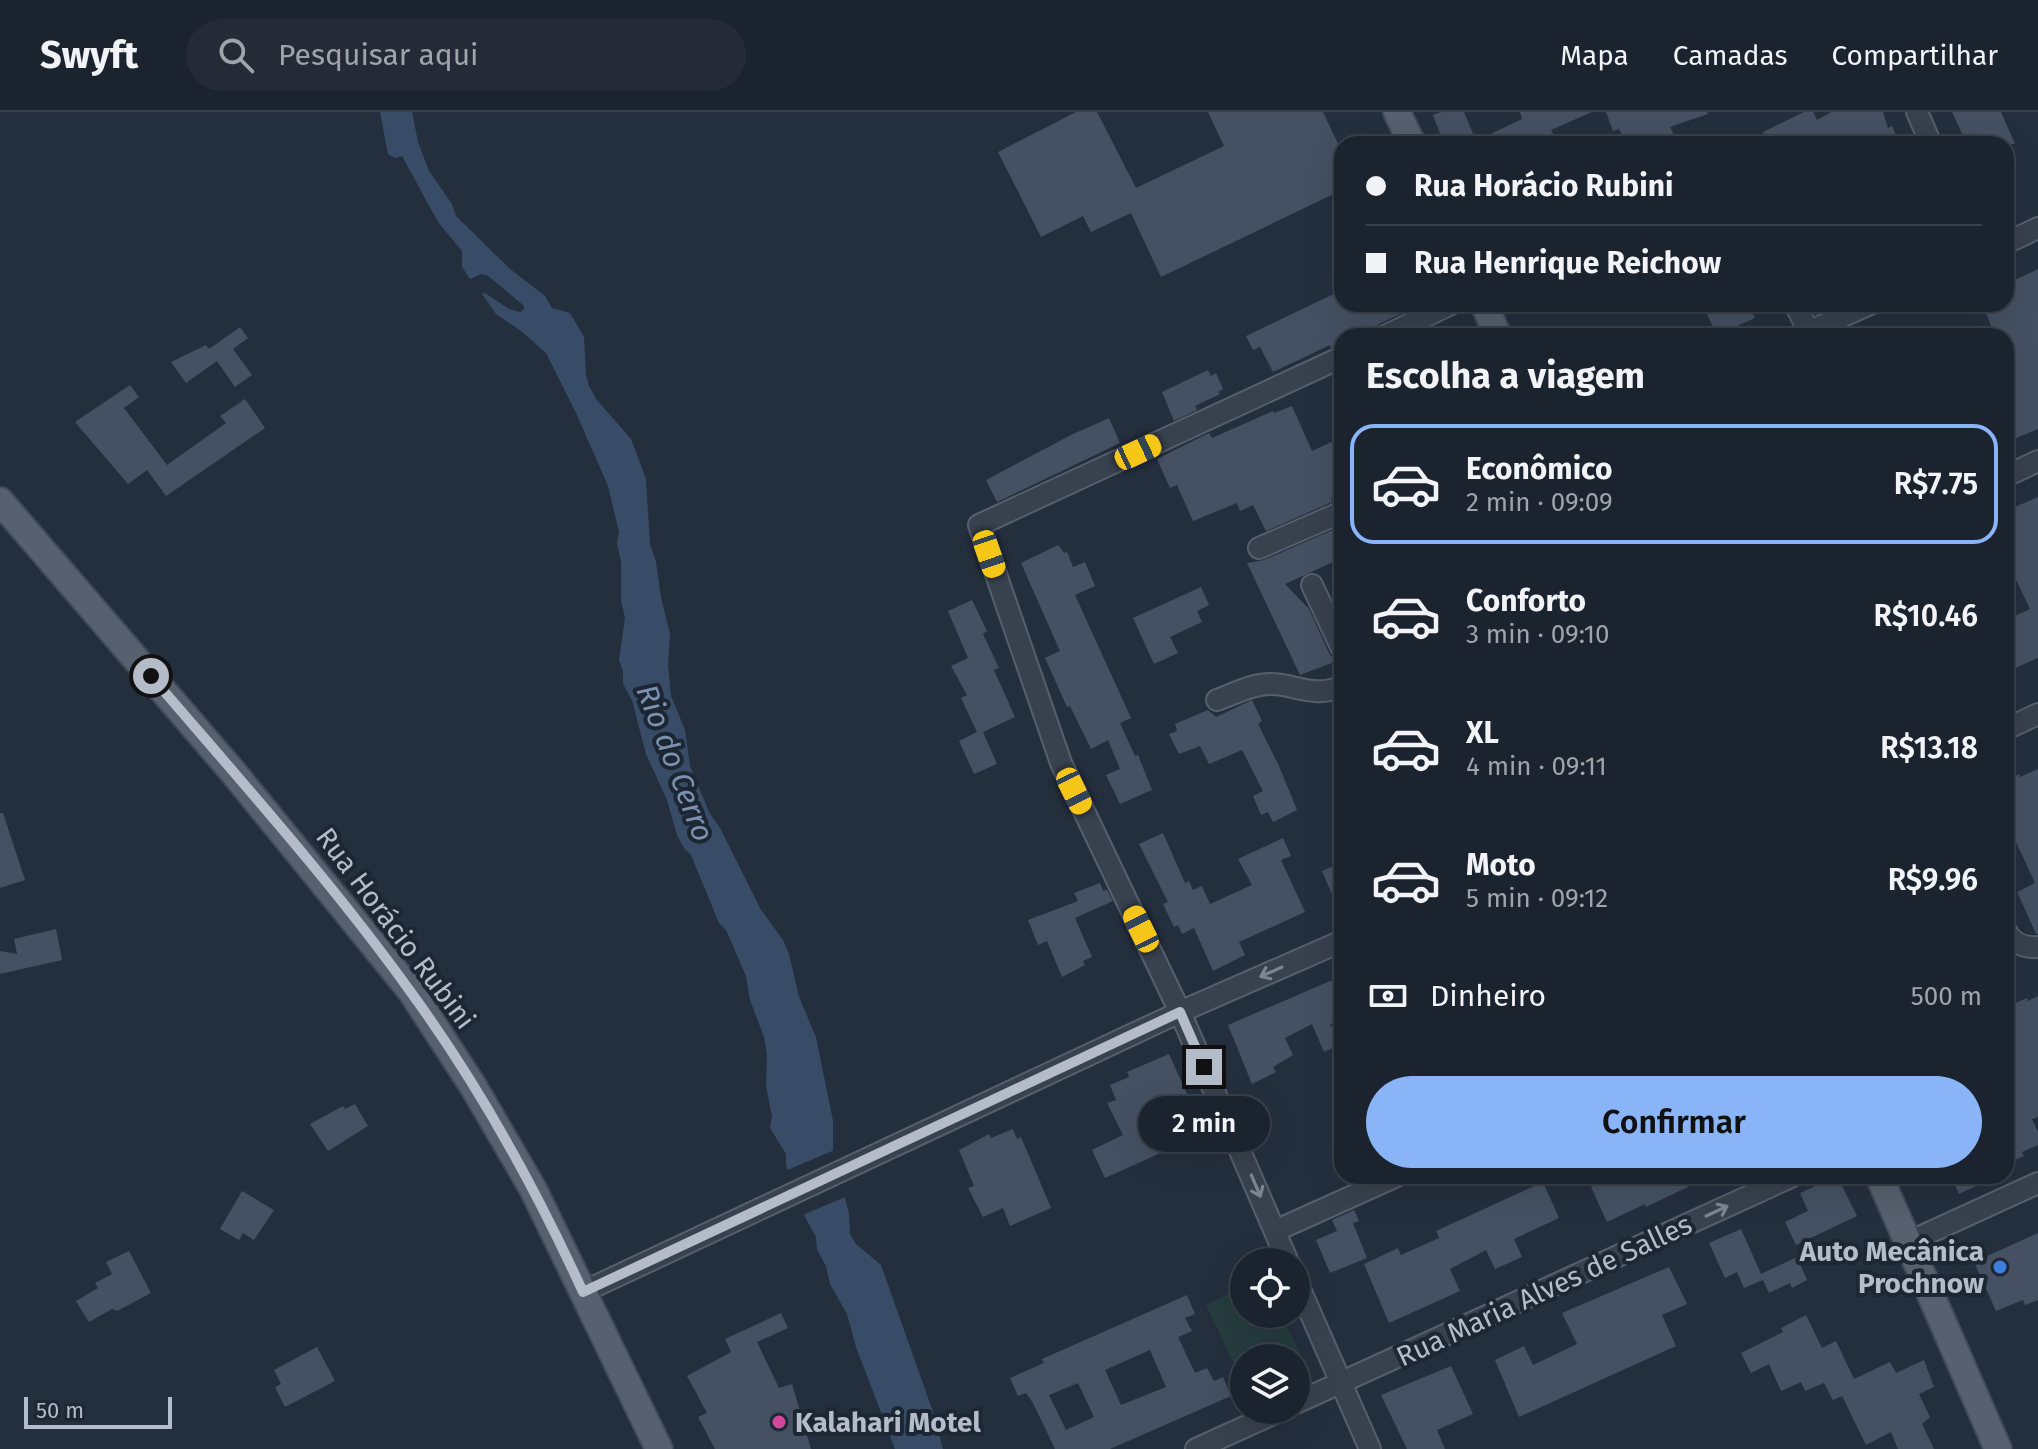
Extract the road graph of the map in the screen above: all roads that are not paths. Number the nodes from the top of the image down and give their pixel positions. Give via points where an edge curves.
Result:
1 (1397, 112) edge
2 (1917, 112) edge
3 (1408, 136) edge
4 (1928, 136) edge
5 (2038, 228) edge
6 (2014, 239) edge
7 (1434, 312) edge
8 (1852, 312) edge
9 (1402, 328) edge
10 (1817, 328) edge
11 (1334, 361) edge
12 (2038, 461) edge
13 (2014, 472) edge
14 (0, 501) edge
15 (1334, 515) edge
16 (1259, 548) dead end
17 (1312, 585) dead end
18 (1334, 632) edge
19 (1334, 689) edge
20 (1217, 700) dead end
21 (2038, 714) edge
22 (2014, 725) edge
23 (2014, 941) edge
24 (1334, 945) edge
25 (2038, 947) edge
26 (1180, 1012) junction
27 (2038, 1183) edge
28 (1379, 1184) edge
29 (1776, 1184) edge
30 (1883, 1184) edge
31 (1275, 1231) junction
32 (1909, 1242) junction
33 (1282, 1248) edge
34 (583, 1292) junction
35 (1310, 1312) edge
36 (1341, 1383) junction
37 (1310, 1397) edge
38 (1251, 1424) edge
39 (659, 1449) edge
40 (1196, 1449) edge
41 (1370, 1449) edge
42 (1998, 1449) edge

1 - 3 main road
2 - 4 street
5 - 6 street
7 - 9 street
8 - 10 street
11 - 26 street via 979,525 1061,763
12 - 13 street
14 - 34 main road, Rua Horácio Rubini via 233,772 411,991 513,1155
15 - 16 street
17 - 18 street
19 - 20 street via 1317,693 1261,684
21 - 22 street
23 - 25 street
24 -> 26 street
26 -> 31 street
26 - 34 street
27 - 32 street
28 - 31 street
36 -> 29 street, Rua Maria Alves de Salles
30 - 32 main road
31 - 33 street
32 - 42 main road
34 - 39 main road, Rua Horácio Rubini
35 - 36 street
36 - 37 street, Rua Maria Alves de Salles
36 - 41 street
38 - 40 street

